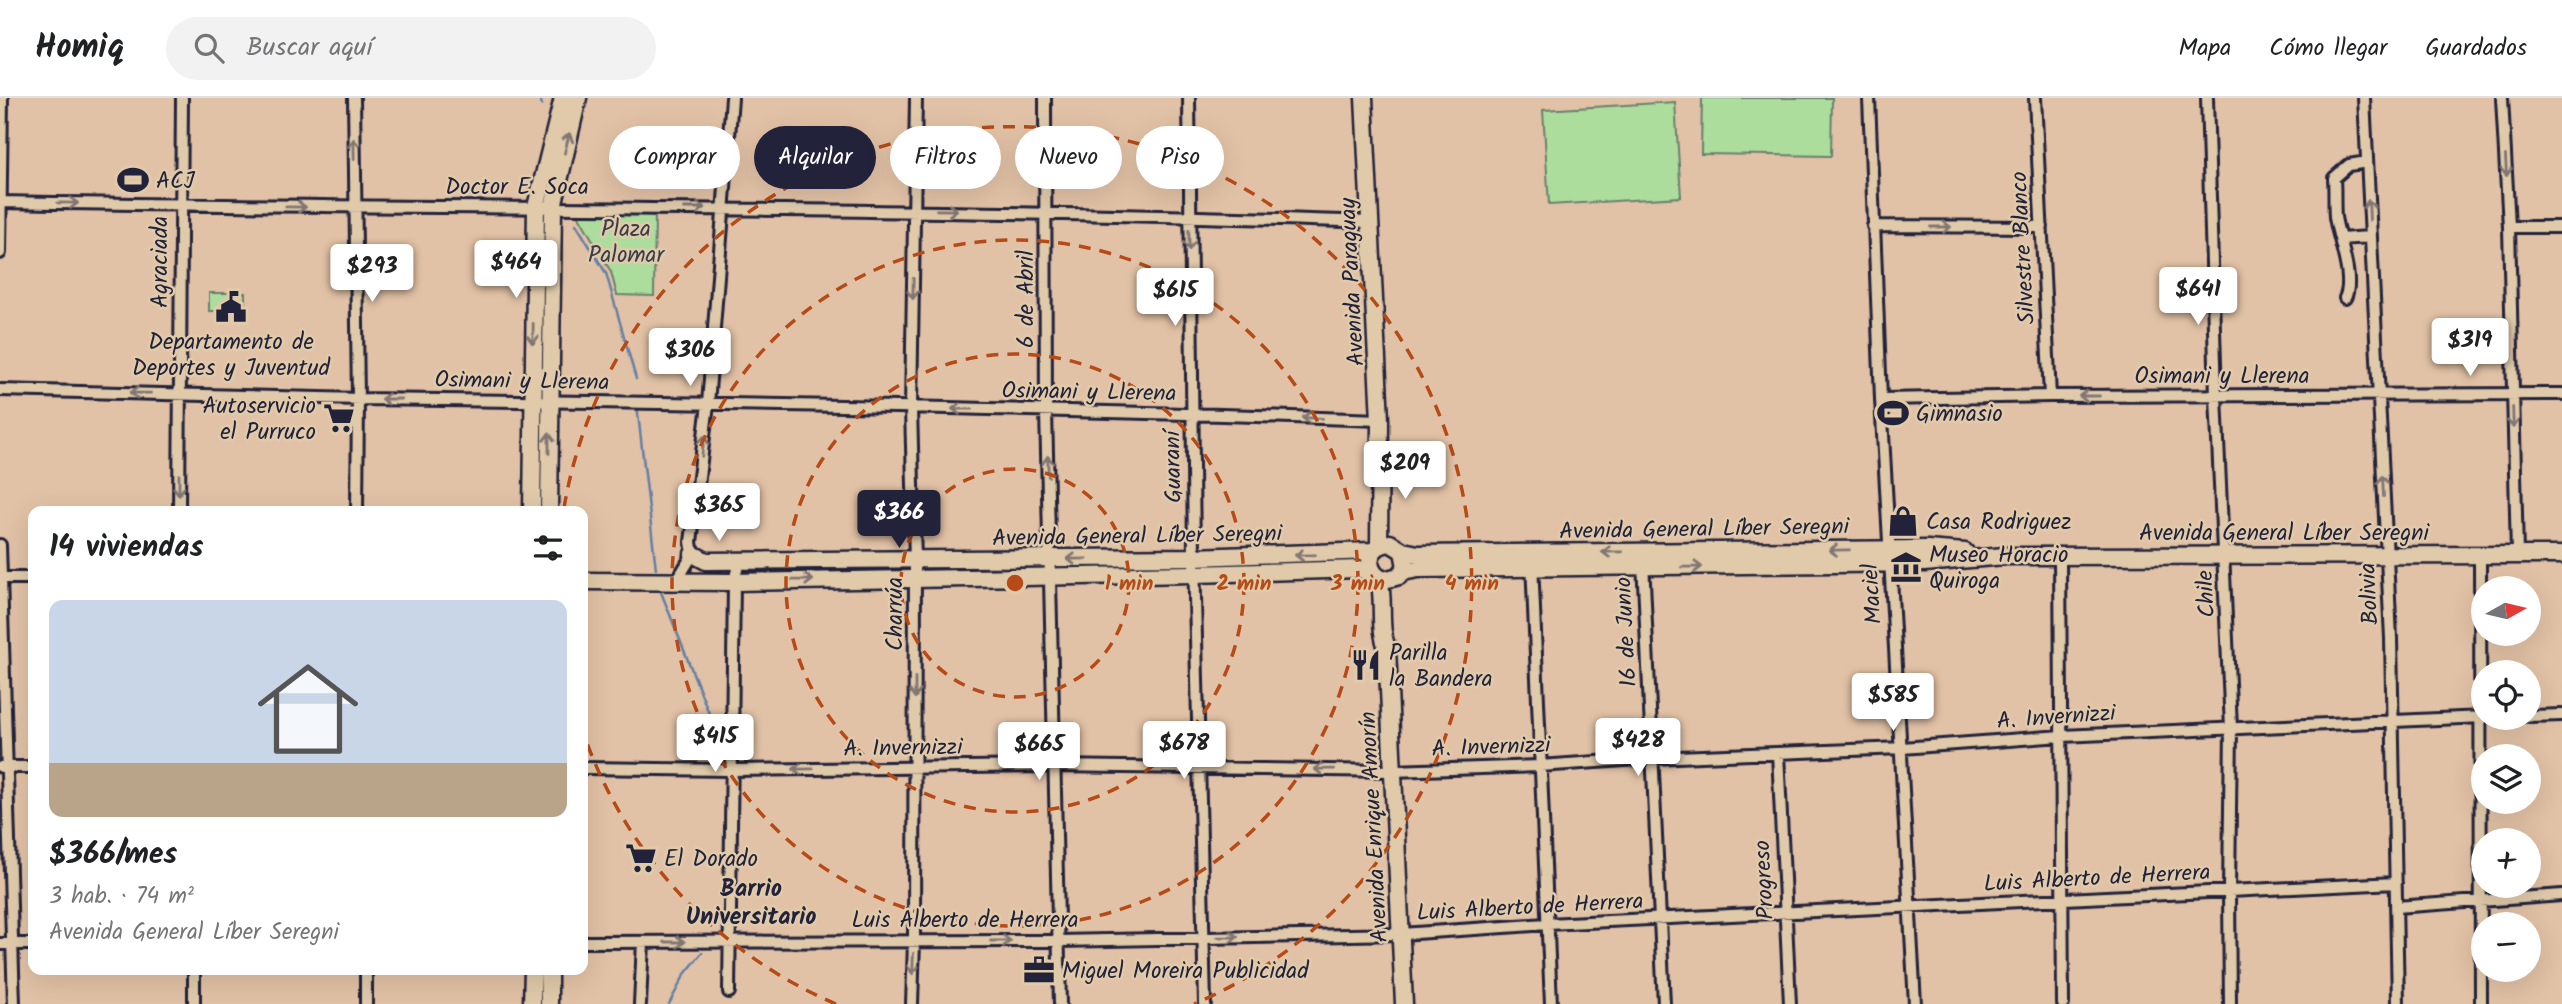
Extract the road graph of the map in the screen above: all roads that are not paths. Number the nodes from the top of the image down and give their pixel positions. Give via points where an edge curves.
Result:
1 (2, 98) edge
2 (182, 98) edge
3 (354, 98) edge
4 (563, 98) edge
5 (578, 98) edge
6 (732, 98) edge
7 (916, 98) edge
8 (1045, 98) edge
9 (1188, 98) edge
10 (1364, 98) edge
11 (1869, 98) edge
12 (2035, 98) edge
13 (2207, 98) edge
14 (2364, 98) edge
15 (2502, 98) edge
16 (2367, 162) junction
17 (1, 202) edge
18 (180, 205) junction
19 (536, 207) junction
20 (552, 207) junction
21 (355, 208) junction
22 (722, 208) junction
23 (914, 210) junction
24 (1045, 213) junction
25 (1189, 216) junction
26 (1371, 222) junction
27 (1873, 226) junction
28 (2042, 227) junction
29 (2509, 227) junction
30 (2562, 227) edge
31 (2370, 237) junction
32 (2340, 239) junction
33 (0, 253) edge
34 (2345, 298) dead end
35 (0, 390) edge
36 (2512, 393) junction
37 (179, 394) junction
38 (2562, 394) edge
39 (2050, 396) junction
40 (2216, 396) junction
41 (2378, 396) junction
42 (358, 399) junction
43 (1881, 399) junction
44 (541, 400) junction
45 (708, 404) junction
46 (911, 408) junction
47 (1046, 411) junction
48 (1193, 414) junction
49 (1380, 421) junction
50 (1381, 464) junction
51 (179, 506) edge
52 (357, 506) edge
53 (532, 506) edge
54 (549, 506) edge
55 (0, 545) edge
56 (1399, 548) junction
57 (1376, 549) junction
58 (693, 554) junction
59 (2386, 554) junction
60 (2480, 554) junction
61 (2517, 554) junction
62 (2224, 555) junction
63 (2562, 555) edge
64 (1890, 556) junction
65 (2060, 556) junction
66 (1194, 557) junction
67 (1051, 559) junction
68 (1643, 559) junction
69 (1532, 560) junction
70 (739, 561) junction
71 (915, 561) junction
72 (1195, 574) junction
73 (1401, 574) junction
74 (1376, 575) junction
75 (1051, 576) junction
76 (0, 578) edge
77 (915, 578) junction
78 (28, 579) edge
79 (588, 581) edge
80 (676, 582) junction
81 (734, 582) junction
82 (1387, 648) junction
83 (2481, 660) edge
84 (2562, 715) edge
85 (2541, 716) edge
86 (2471, 717) edge
87 (2394, 720) junction
88 (2231, 728) junction
89 (2482, 730) edge
90 (2062, 736) junction
91 (1902, 748) junction
92 (1778, 753) junction
93 (1653, 758) junction
94 (1054, 766) junction
95 (1540, 766) junction
96 (3, 767) edge
97 (28, 767) edge
98 (1199, 767) junction
99 (588, 768) edge
100 (915, 768) junction
101 (731, 770) junction
102 (1392, 771) junction
103 (2396, 883) junction
104 (2229, 891) junction
105 (2562, 895) edge
106 (2062, 900) junction
107 (2482, 900) junction
108 (1909, 907) junction
109 (2396, 907) junction
110 (1785, 913) junction
111 (1660, 919) junction
112 (1547, 924) junction
113 (1401, 934) junction
114 (1203, 937) junction
115 (1059, 940) junction
116 (914, 941) junction
117 (588, 942) edge
118 (643, 942) junction
119 (730, 942) junction
120 (0, 944) edge
121 (13, 944) junction
122 (28, 944) edge
123 (194, 975) edge
124 (366, 975) edge
125 (533, 975) edge
126 (549, 975) edge
127 (729, 992) dead end
128 (14, 1004) edge
129 (194, 1004) edge
130 (366, 1004) edge
131 (532, 1004) edge
132 (549, 1004) edge
133 (640, 1004) edge
134 (912, 1004) edge
135 (1060, 1004) edge
136 (1205, 1004) edge
137 (1404, 1004) edge
138 (1551, 1004) edge
139 (1664, 1004) edge
140 (1790, 1004) edge
141 (1914, 1004) edge
142 (2063, 1004) edge
143 (2230, 1004) edge
144 (2398, 1004) edge
145 (2481, 1004) edge

1 - 17 street
2 - 18 street, Agraciada
21 -> 3 street
4 - 19 street
20 -> 5 street
6 - 22 street
7 - 23 street, Charrúa
8 - 24 street, 6 de Abril
9 - 25 street, Guaraní
10 - 26 street, Avenida Paraguay
11 - 27 street, Maciel
12 - 28 street, Silvestre Blanco
13 - 40 street, Chile
14 - 16 street, Bolivia
15 -> 29 street
31 -> 16 street, Bolivia
16 - 32 street via 2349,164 2334,178
17 -> 18 street, Doctor E. Soca
17 - 33 street
18 -> 21 street, Doctor E. Soca
18 - 37 street, Agraciada
19 - 20 street, Doctor E. Soca
19 - 21 street, Doctor E. Soca
19 -> 44 street
20 -> 22 street, Doctor E. Soca
20 - 44 street
21 - 42 street
22 - 23 street, Doctor E. Soca
22 - 45 street
23 -> 24 street, Doctor E. Soca
23 -> 46 street, Charrúa
24 - 25 street, Doctor E. Soca
24 - 47 street, 6 de Abril
25 - 26 street, Doctor E. Soca
25 -> 48 street, Guaraní
26 - 49 street, Avenida Paraguay
27 -> 28 street
27 - 43 street, Maciel
28 - 39 street, Silvestre Blanco
29 - 30 street
29 - 36 street
31 - 32 street
31 - 41 street, Bolivia
32 - 34 street via 2348,279
37 -> 35 street, Osimani y Llerena
36 - 38 street, Osimani y Llerena
36 - 41 street, Osimani y Llerena
36 -> 61 street
37 - 42 street, Osimani y Llerena
37 -> 51 street, Agraciada
40 -> 39 street, Osimani y Llerena
39 - 43 street, Osimani y Llerena
40 - 41 street, Osimani y Llerena
40 - 62 street, Chile
59 -> 41 street, Bolivia
44 -> 42 street, Osimani y Llerena
42 - 52 street
43 - 64 street, Maciel
44 - 45 street, Osimani y Llerena
44 - 53 street
54 -> 44 street
45 - 46 street, Osimani y Llerena
58 -> 45 street
47 -> 46 street, Osimani y Llerena
46 - 71 street, Charrúa
47 - 48 street, Osimani y Llerena
67 -> 47 street, 6 de Abril
49 -> 48 street, Osimani y Llerena
48 - 66 street, Guaraní
49 - 50 street, Avenida Paraguay
50 - 56 street, Avenida Paraguay
50 - 57 street, Avenida Paraguay
55 - 76 street
56 - 57 street via 1390,543
56 - 69 street, Avenida General Líber Seregni via 1418,554
56 - 73 street via 1406,561
57 -> 66 street, Avenida General Líber Seregni
57 - 74 street via 1370,562
58 - 70 street, Avenida General Líber Seregni via 706,561
58 - 80 street
59 - 60 street, Avenida General Líber Seregni
59 - 62 street, Avenida General Líber Seregni
59 - 87 street, Bolivia
60 - 61 street, Avenida General Líber Seregni
60 - 83 street
61 - 63 street, Avenida General Líber Seregni
62 - 65 street, Avenida General Líber Seregni
62 - 88 street, Chile
64 - 65 street, Avenida General Líber Seregni via 1927,549
64 - 68 street, Avenida General Líber Seregni
64 - 91 street, Maciel
65 - 90 street
66 -> 67 street, Avenida General Líber Seregni
66 - 72 street, Guaraní
67 - 71 street, Avenida General Líber Seregni
67 - 75 street, 6 de Abril
68 - 69 street, Avenida General Líber Seregni
68 - 93 street, 16 de Junio
69 - 73 street, Avenida General Líber Seregni
69 - 95 street
70 - 71 street, Avenida General Líber Seregni
70 - 81 street
71 - 77 street, Charrúa
72 - 74 street, Avenida General Líber Seregni via 1359,569
72 - 75 street, Avenida General Líber Seregni
72 - 98 street, Guaraní
73 - 74 street via 1389,580
73 - 82 street, Avenida Enrique Amorín via 1392,592 1392,638
74 - 82 street, Avenida Enrique Amorín via 1383,592
75 - 77 street, Avenida General Líber Seregni
75 - 94 street, 6 de Abril
76 - 78 street
76 - 96 street
81 -> 77 street, Avenida General Líber Seregni
77 -> 100 street, Charrúa
79 - 80 street, Avenida General Líber Seregni
80 - 81 street, Avenida General Líber Seregni
81 - 101 street
82 - 102 street, Avenida Enrique Amorín
84 - 85 street
86 - 87 street, A. Invernizzi
87 - 88 street, A. Invernizzi
87 - 103 street, Bolivia
88 - 90 street, A. Invernizzi
88 - 104 street, Chile
89 - 107 street
90 - 91 street, A. Invernizzi
90 - 106 street
91 - 92 street, A. Invernizzi
91 - 108 street, Maciel
92 - 93 street, A. Invernizzi
92 - 110 street, Progreso
93 - 95 street, A. Invernizzi
93 - 111 street, 16 de Junio
94 - 98 street, A. Invernizzi
94 - 100 street, A. Invernizzi
94 - 115 street, 6 de Abril
95 - 102 street, A. Invernizzi
95 - 112 street
96 - 97 street
96 - 121 street
102 -> 98 street, A. Invernizzi
98 - 114 street, Guaraní
99 - 101 street, A. Invernizzi
100 -> 101 street, A. Invernizzi
100 - 116 street, Charrúa
101 - 119 street
102 - 113 street, Avenida Enrique Amorín
103 - 104 street, Luis Alberto de Herrera
103 - 109 street, Bolivia
104 - 106 street, Luis Alberto de Herrera
104 - 143 street, Chile
105 - 107 street
106 - 108 street, Luis Alberto de Herrera
106 - 142 street
107 - 109 street
107 - 145 street
108 - 110 street, Luis Alberto de Herrera
108 - 141 street, Maciel
109 - 144 street, Bolivia
110 - 111 street, Luis Alberto de Herrera
110 - 140 street, Progreso
111 - 112 street, Luis Alberto de Herrera
111 - 139 street, 16 de Junio
112 - 113 street, Luis Alberto de Herrera
112 - 138 street
114 -> 113 street, Luis Alberto de Herrera
113 - 137 street, Avenida Enrique Amorín
114 - 115 street, Luis Alberto de Herrera
114 - 136 street, Guaraní
116 -> 115 street, Luis Alberto de Herrera
115 - 135 street, 6 de Abril
116 - 119 street, Luis Alberto de Herrera
116 -> 134 street, Charrúa
117 - 118 street, Luis Alberto de Herrera
118 -> 119 street, Luis Alberto de Herrera
118 - 133 street
119 - 127 street
120 - 121 street
121 - 122 street
121 - 128 street
123 - 129 street
124 - 130 street
125 - 131 street
126 - 132 street

